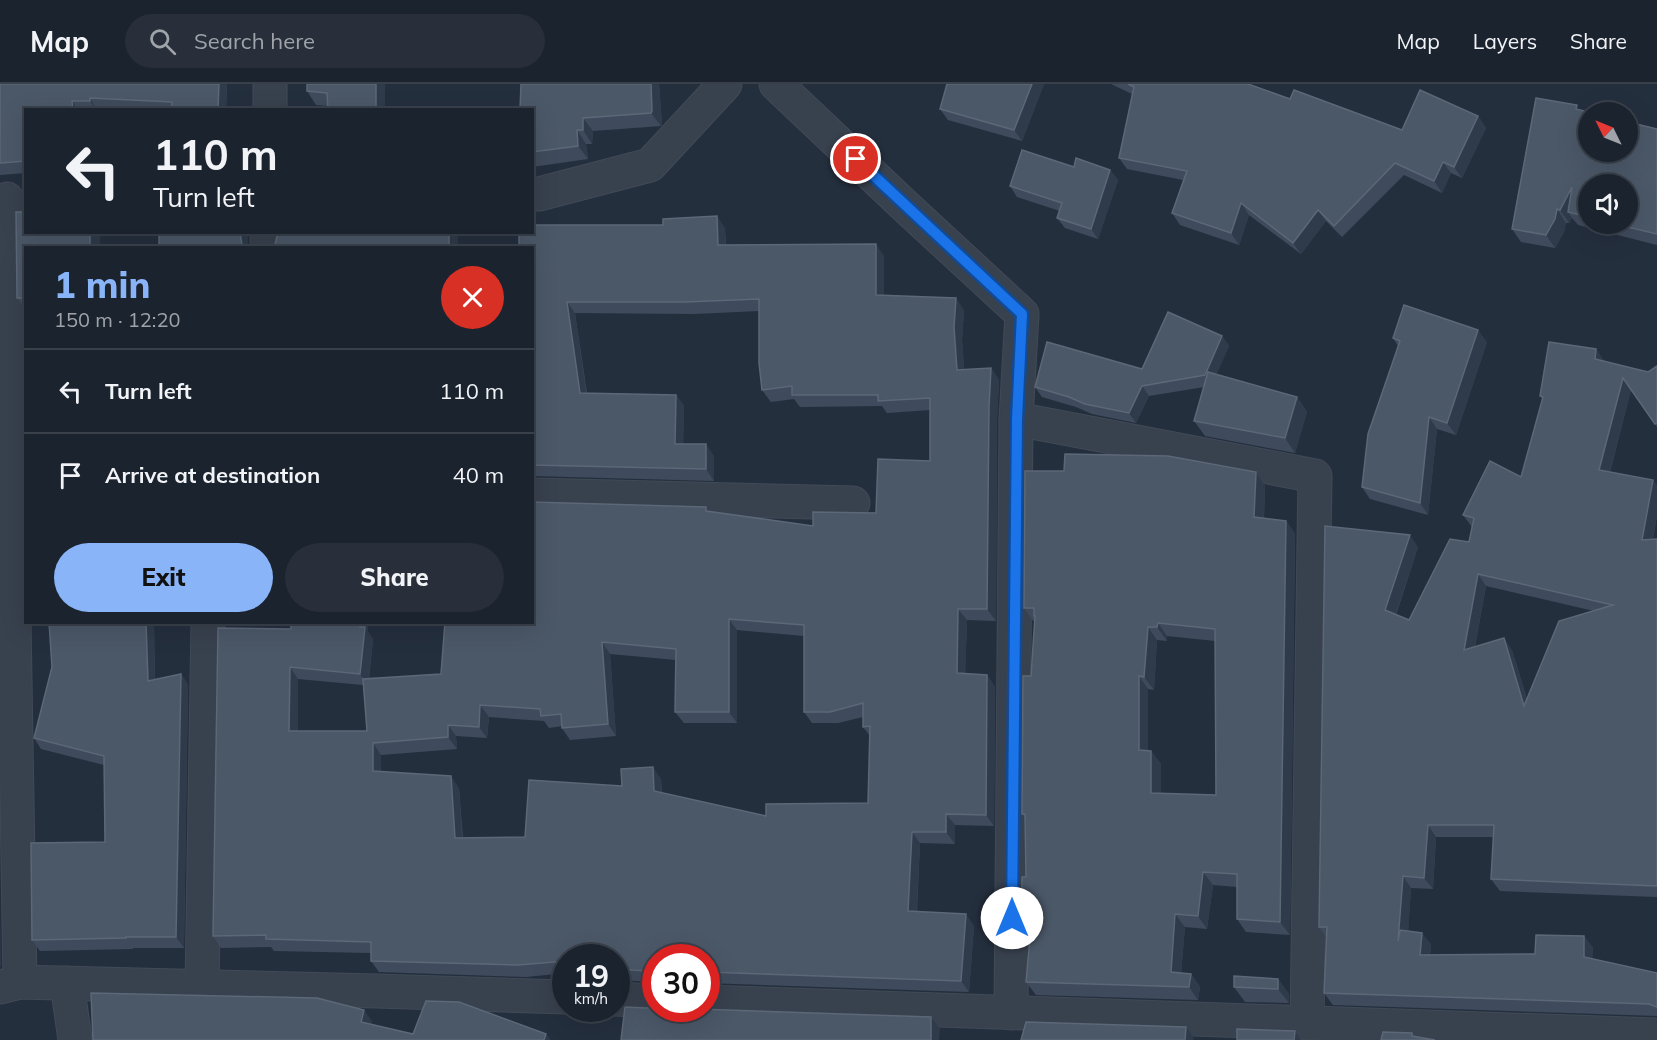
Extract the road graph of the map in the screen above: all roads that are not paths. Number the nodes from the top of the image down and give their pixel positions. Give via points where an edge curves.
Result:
1 (270, 84) edge
2 (725, 84) edge
3 (777, 84) edge
4 (270, 108) edge
5 (534, 194) edge
6 (11, 199) edge
7 (1017, 419) junction
8 (534, 495) edge
9 (853, 503) dead end
10 (208, 624) edge
11 (8, 704) edge
12 (67, 983) junction
13 (10, 984) edge
14 (202, 986) junction
15 (552, 998) edge
16 (720, 1003) edge
17 (1011, 1013) junction
18 (1307, 1023) junction
19 (1657, 1035) edge
20 (75, 1040) edge

1 - 4 street
2 - 5 street via 650,165
3 - 7 street via 1022,314
6 - 11 street
7 - 17 street
7 - 18 street via 1315,476
8 - 9 street
10 - 14 street
11 - 13 street
12 - 13 street
12 - 14 street
12 - 20 street
14 - 15 street
16 - 17 street
17 - 18 street
18 - 19 street

